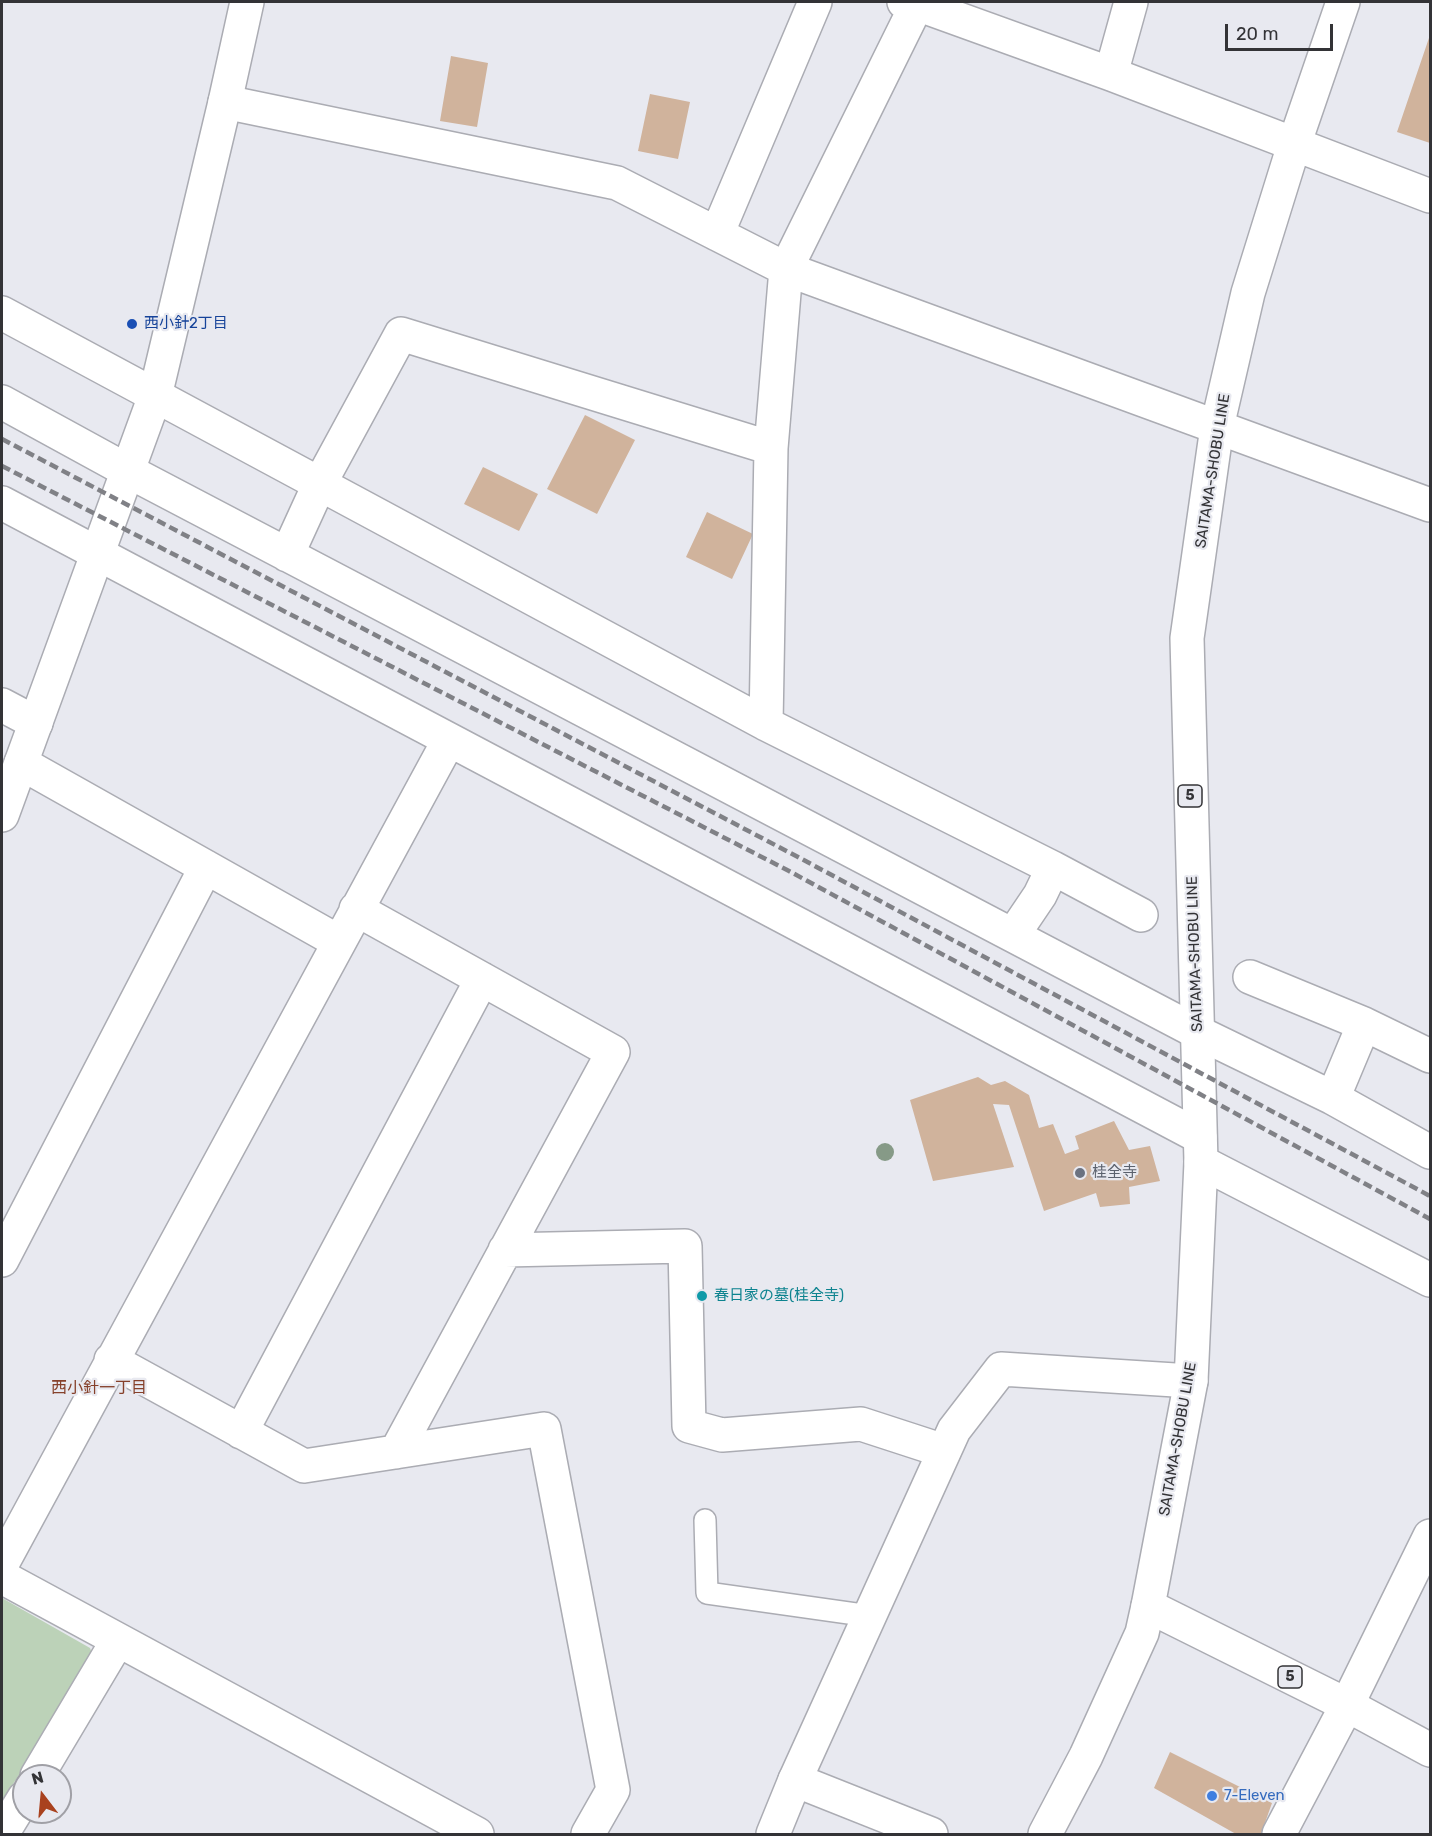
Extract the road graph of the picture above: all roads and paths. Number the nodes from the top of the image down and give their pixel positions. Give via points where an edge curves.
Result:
1 (247, 2) edge
2 (815, 2) edge
3 (1131, 2) edge
4 (1343, 2) edge
5 (911, 3) edge
6 (1111, 75) junction
7 (225, 102) junction
8 (1294, 145) junction
9 (1431, 196) edge
10 (717, 234) junction
11 (786, 269) junction
12 (2, 313) edge
13 (155, 396) junction
14 (2, 402) edge
15 (1217, 427) junction
16 (771, 448) junction
17 (128, 471) junction
18 (319, 485) junction
19 (2, 503) edge
20 (1431, 506) edge
21 (98, 554) junction
22 (287, 555) junction
23 (2, 705) edge
24 (36, 723) junction
25 (766, 724) junction
26 (449, 740) junction
27 (21, 764) junction
28 (2, 815) edge
29 (206, 867) junction
30 (1053, 868) junction
31 (356, 909) junction
32 (1141, 915) dead end
33 (1013, 935) junction
34 (339, 942) junction
35 (1250, 977) dead end
36 (482, 979) junction
37 (1364, 1024) junction
38 (1197, 1032) junction
39 (1431, 1056) edge
40 (1333, 1098) junction
41 (1201, 1150) junction
42 (1431, 1152) edge
43 (505, 1250) junction
44 (2, 1260) edge
45 (1431, 1280) edge
46 (111, 1360) junction
47 (1191, 1381) junction
48 (241, 1432) junction
49 (396, 1452) junction
50 (945, 1452) junction
51 (705, 1520) dead end
52 (1431, 1536) edge
53 (2, 1564) edge
54 (2, 1577) edge
55 (1148, 1606) junction
56 (870, 1616) junction
57 (118, 1640) junction
58 (1347, 1705) junction
59 (1431, 1750) edge
60 (44, 1764) edge
61 (795, 1780) junction
62 (12, 1817) edge
63 (2, 1834) edge
64 (477, 1834) edge
65 (588, 1834) edge
66 (773, 1834) edge
67 (931, 1834) edge
68 (1046, 1834) edge
69 (1279, 1834) edge

1 - 7 street
2 - 10 street
3 - 6 street
4 - 8 street, SAITAMA-SHOBU LINE / 5
5 - 6 street
5 - 11 street
6 - 8 street
7 - 10 street via 617,183
7 - 13 street
8 - 9 street
8 - 15 street, SAITAMA-SHOBU LINE / 5 via 1248,293
10 - 11 street
11 - 15 street
11 - 16 street
12 - 13 street
13 - 17 street
13 - 18 street
14 - 17 street
15 - 20 street
15 - 38 street, SAITAMA-SHOBU LINE / 5 via 1187,638
16 - 18 street via 401,334
16 - 25 street
17 - 21 street
17 - 22 street
18 - 22 street
18 - 25 street
19 - 21 street
21 - 24 street
21 - 26 street
22 - 33 street
23 - 24 street
24 - 27 street
25 - 30 street
26 - 31 street
26 - 41 street
27 - 28 street
27 - 29 street
29 - 34 street
29 - 44 street
30 - 32 street
30 - 33 street via 1040,896
31 - 34 street
31 - 36 street
33 - 38 street
34 - 46 street
35 - 37 street
36 - 43 street via 613,1052
36 - 48 street
37 - 39 street
37 - 40 street
38 - 40 street
38 - 41 street, SAITAMA-SHOBU LINE / 5
40 - 42 street
41 - 45 street
41 - 47 street, SAITAMA-SHOBU LINE / 5
43 - 49 street
43 - 50 street via 685,1246 689,1426 722,1435 861,1424
46 - 48 street
46 - 53 street
47 - 50 street via 1001,1368 954,1430
47 - 55 street, SAITAMA-SHOBU LINE / 5
48 - 49 street via 304,1466
49 - 65 street via 544,1429 613,1790
50 - 56 street
51 - 56 lane via 707,1593
52 - 58 street
54 - 57 street
55 - 58 street, 5
55 - 68 street, SAITAMA-SHOBU LINE via 1142,1633
56 - 61 street
57 - 60 street
57 - 64 street
58 - 59 street, 5
58 - 69 street
61 - 66 street
61 - 67 street
62 - 63 street

